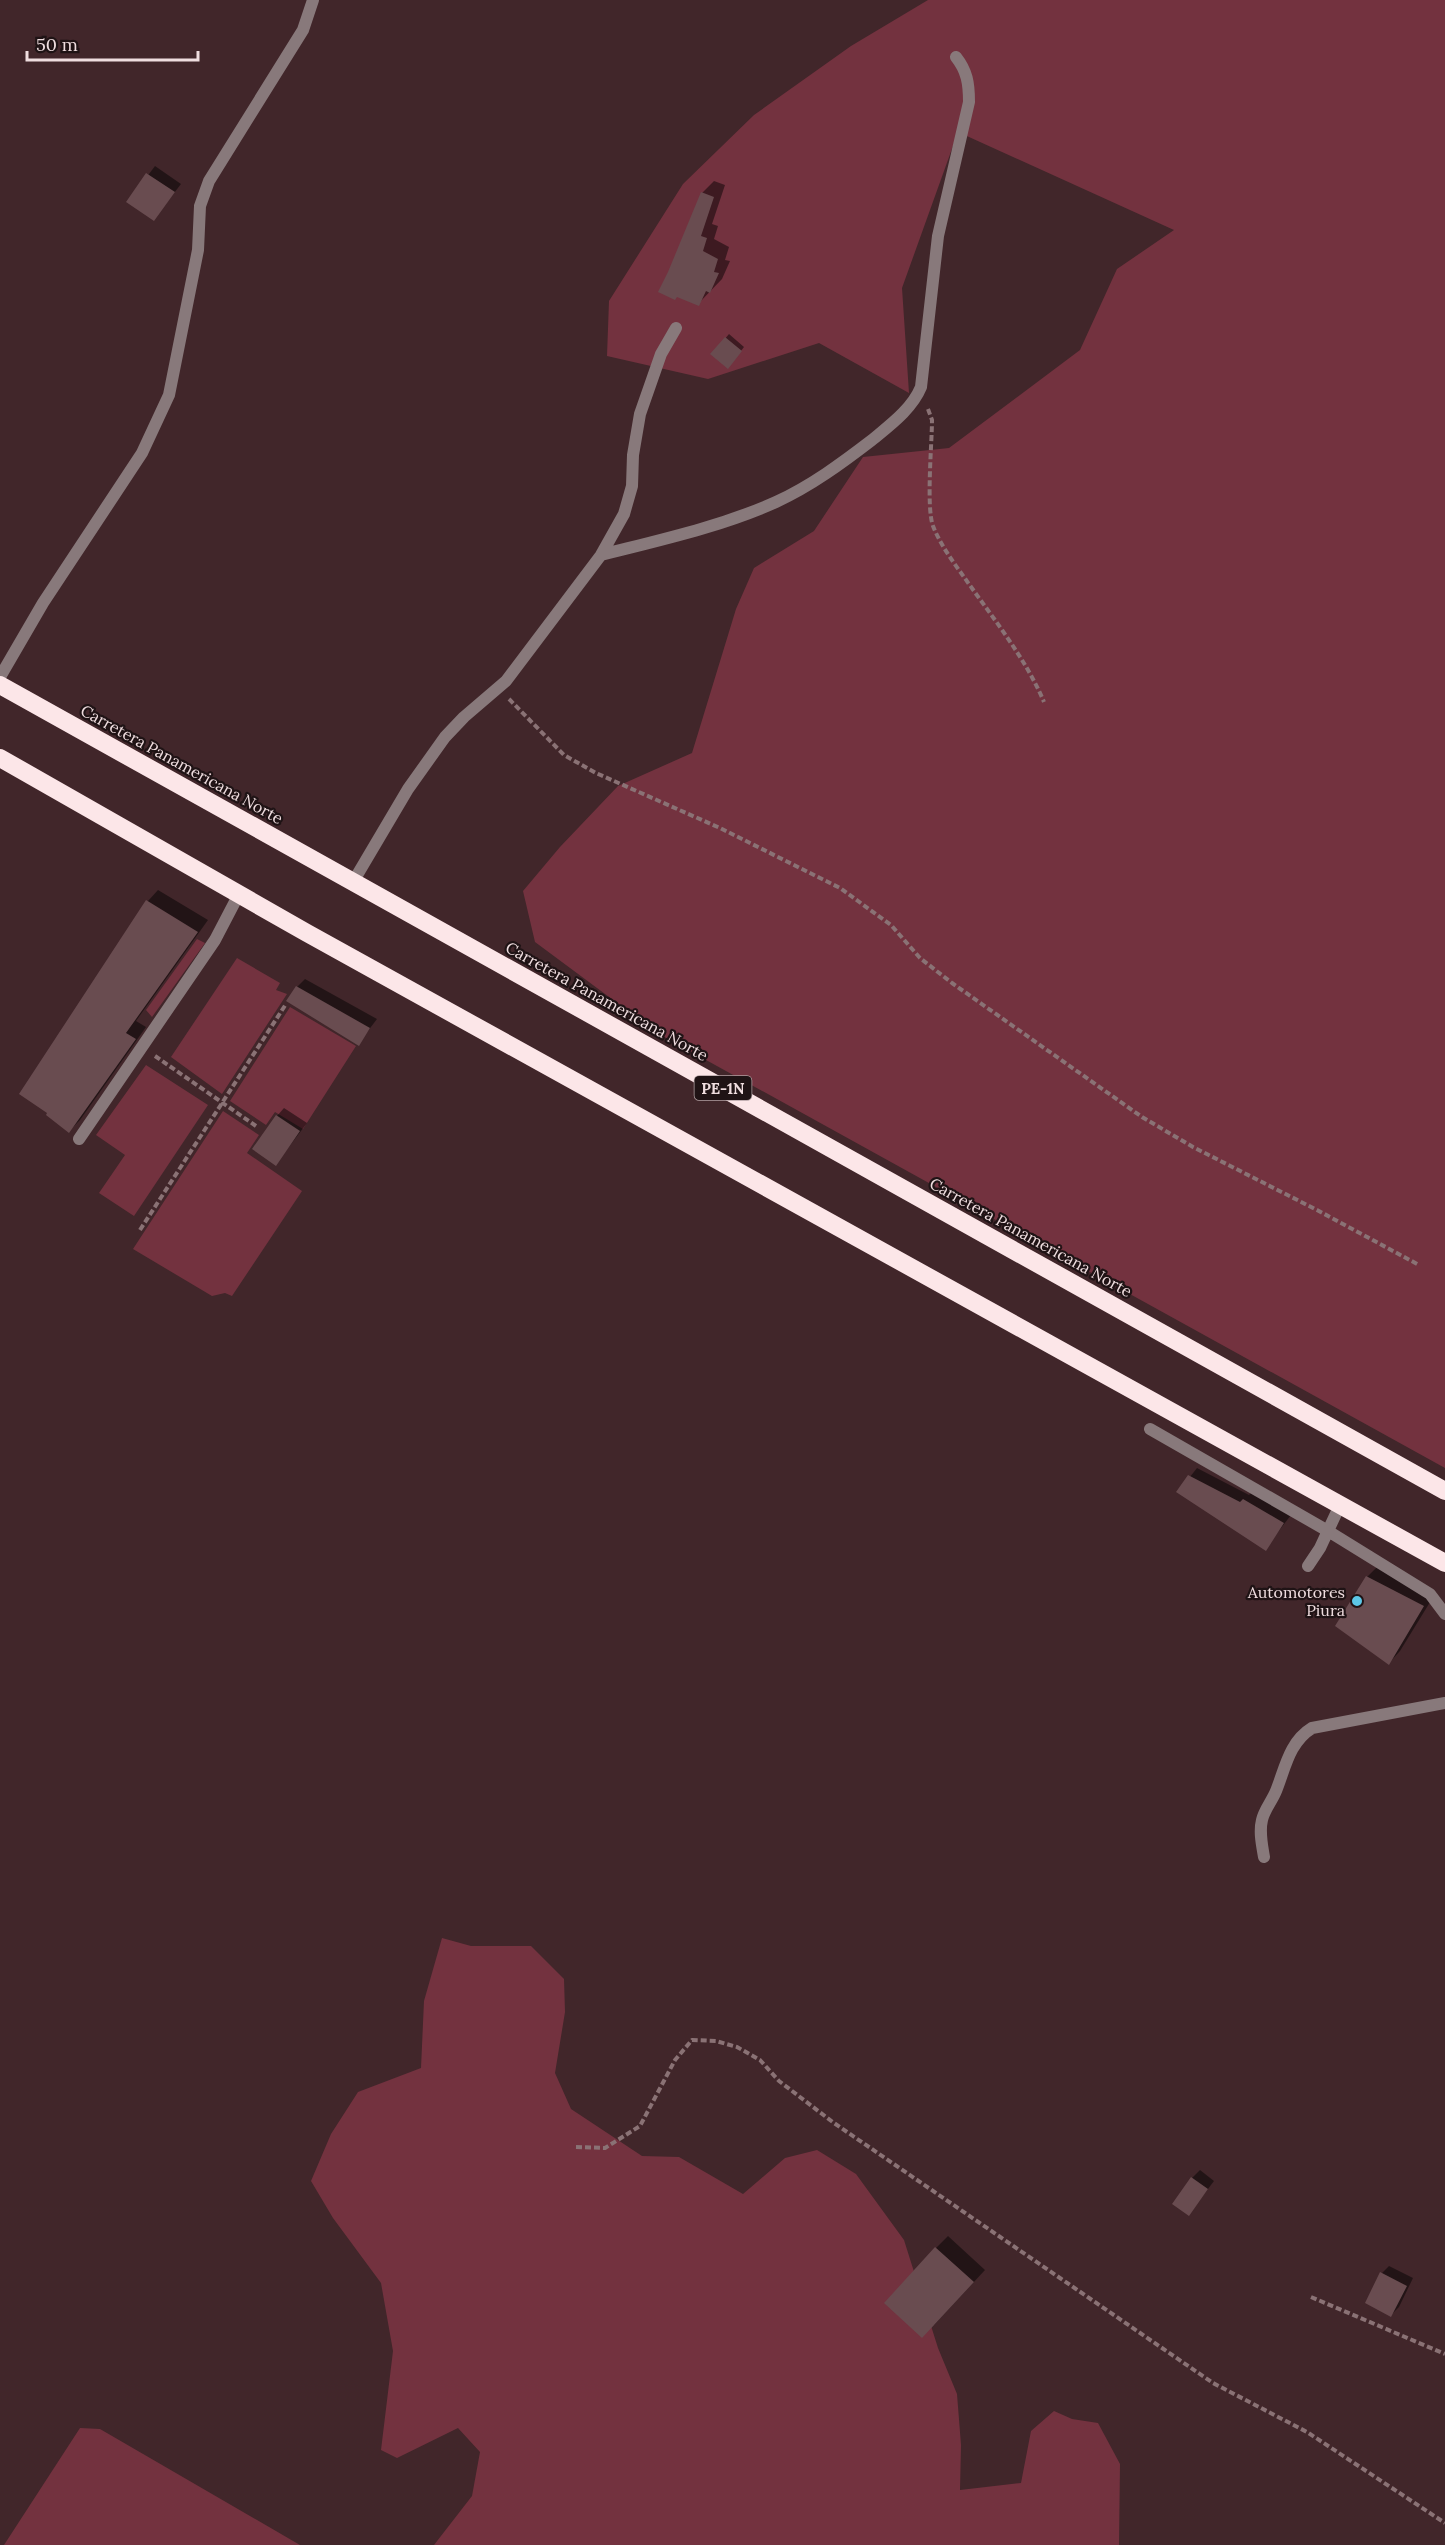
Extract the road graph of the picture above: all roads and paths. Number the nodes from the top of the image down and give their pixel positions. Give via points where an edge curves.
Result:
1 (313, 0) edge
2 (956, 57) dead end
3 (676, 328) dead end
4 (916, 399) junction
5 (601, 555) junction
6 (0, 677) edge
7 (0, 686) edge
8 (498, 688) junction
9 (1044, 702) dead end
10 (0, 758) edge
11 (353, 882) junction
12 (239, 894) junction
13 (286, 1004) dead end
14 (142, 1048) junction
15 (224, 1103) junction
16 (256, 1126) dead end
17 (79, 1139) dead end
18 (140, 1230) dead end
19 (1419, 1265) dead end
20 (1150, 1429) dead end
21 (1445, 1491) edge
22 (1340, 1505) junction
23 (1328, 1531) junction
24 (1445, 1563) edge
25 (1308, 1566) dead end
26 (1445, 1614) edge
27 (1445, 1702) edge
28 (1264, 1857) dead end
29 (576, 2147) dead end
30 (1311, 2297) dead end
31 (1445, 2354) edge
32 (1445, 2523) edge

1 - 6 lane via 303,30 209,181 200,206 198,250 169,395 142,453 43,603
2 - 4 lane via 969,81 969,102 938,236 921,387
3 - 5 lane via 661,354 642,405 632,486 624,514
4 - 5 lane via 826,475 776,502 710,527
4 - 9 path via 926,406 932,420 933,525 953,562 1026,667
5 - 8 lane via 522,662
7 - 11 highway, Carretera Panamericana Norte / PE-1N
8 - 11 lane via 445,737 408,789
8 - 19 path via 557,748 580,764 840,888 891,925 920,958 952,983 1142,1116
10 - 12 highway
11 - 21 highway, Carretera Panamericana Norte / PE-1N
12 - 14 lane via 216,940
12 - 22 highway
13 - 15 path
14 - 15 path
14 - 17 lane
15 - 16 path
15 - 18 path
20 - 23 lane
22 - 23 lane
22 - 24 highway
23 - 25 lane
23 - 26 lane via 1430,1594
27 - 28 lane via 1306,1731 1289,1754 1262,1818
29 - 32 path via 605,2148 640,2126 675,2060 692,2040 716,2041 737,2048 760,2060 779,2081 834,2123 1214,2383 1307,2432
30 - 31 path

